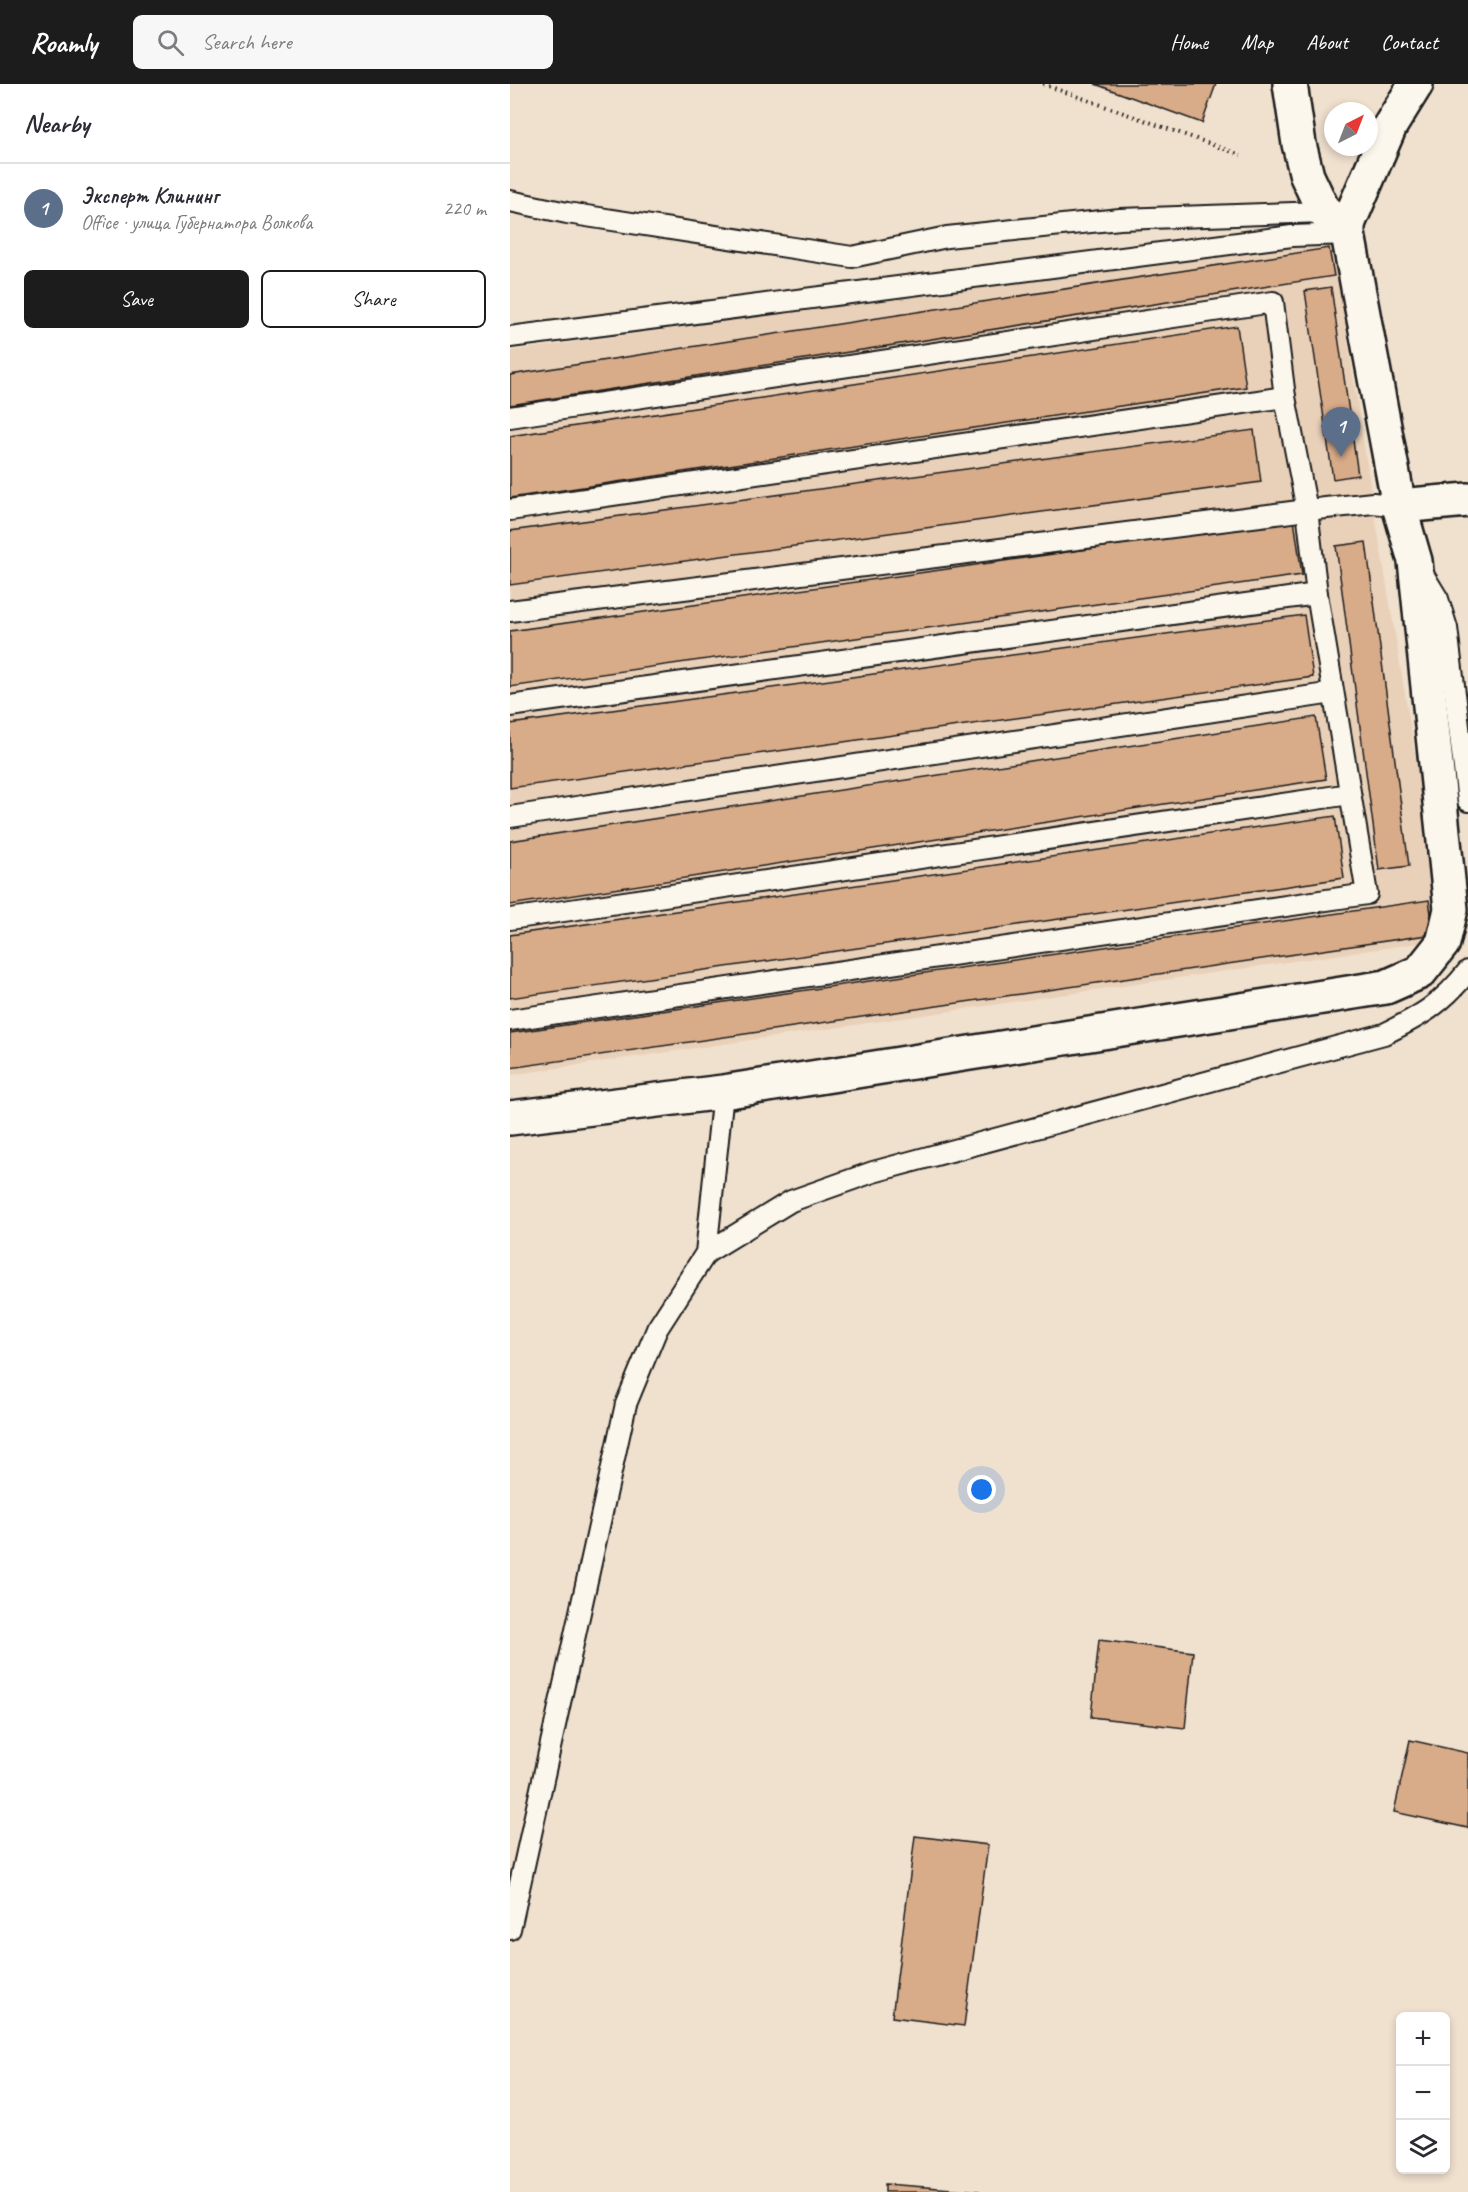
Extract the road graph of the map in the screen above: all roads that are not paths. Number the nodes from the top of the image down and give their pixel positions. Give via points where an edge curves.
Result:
1 (1290, 84) edge
2 (1416, 84) edge
3 (510, 201) edge
4 (1340, 224) junction
5 (510, 337) edge
6 (1285, 397) junction
7 (510, 417) edge
8 (1468, 500) edge
9 (1399, 506) junction
10 (510, 510) edge
11 (1307, 510) junction
12 (1415, 561) junction
13 (1317, 594) junction
14 (510, 611) edge
15 (1334, 693) junction
16 (510, 706) edge
17 (1350, 794) junction
18 (1468, 801) edge
19 (510, 818) edge
20 (510, 919) edge
21 (1468, 971) edge
22 (510, 1020) edge
23 (723, 1092) junction
24 (510, 1118) edge
25 (706, 1253) junction
26 (510, 1929) edge

1 - 4 street via 1307,176
2 - 4 street
3 - 4 lane via 852,257 947,237 1120,219
4 - 5 lane via 1292,236
4 - 9 street
6 - 7 lane via 1273,302
6 - 10 lane
6 - 11 lane
8 - 9 street
9 - 11 lane via 1373,503
9 - 12 street
11 - 13 lane
11 - 14 lane
12 - 18 lane via 1438,599 1447,628
12 - 23 street via 1451,909 1443,943 1420,972 1386,987
13 - 15 lane
13 - 16 lane
15 - 17 lane
15 - 19 lane
17 - 20 lane
17 - 22 lane via 1367,894
21 - 25 lane via 1456,987 1425,1013 1384,1034 873,1172 791,1201
23 - 24 street
23 - 25 lane
25 - 26 lane via 657,1329 626,1404

